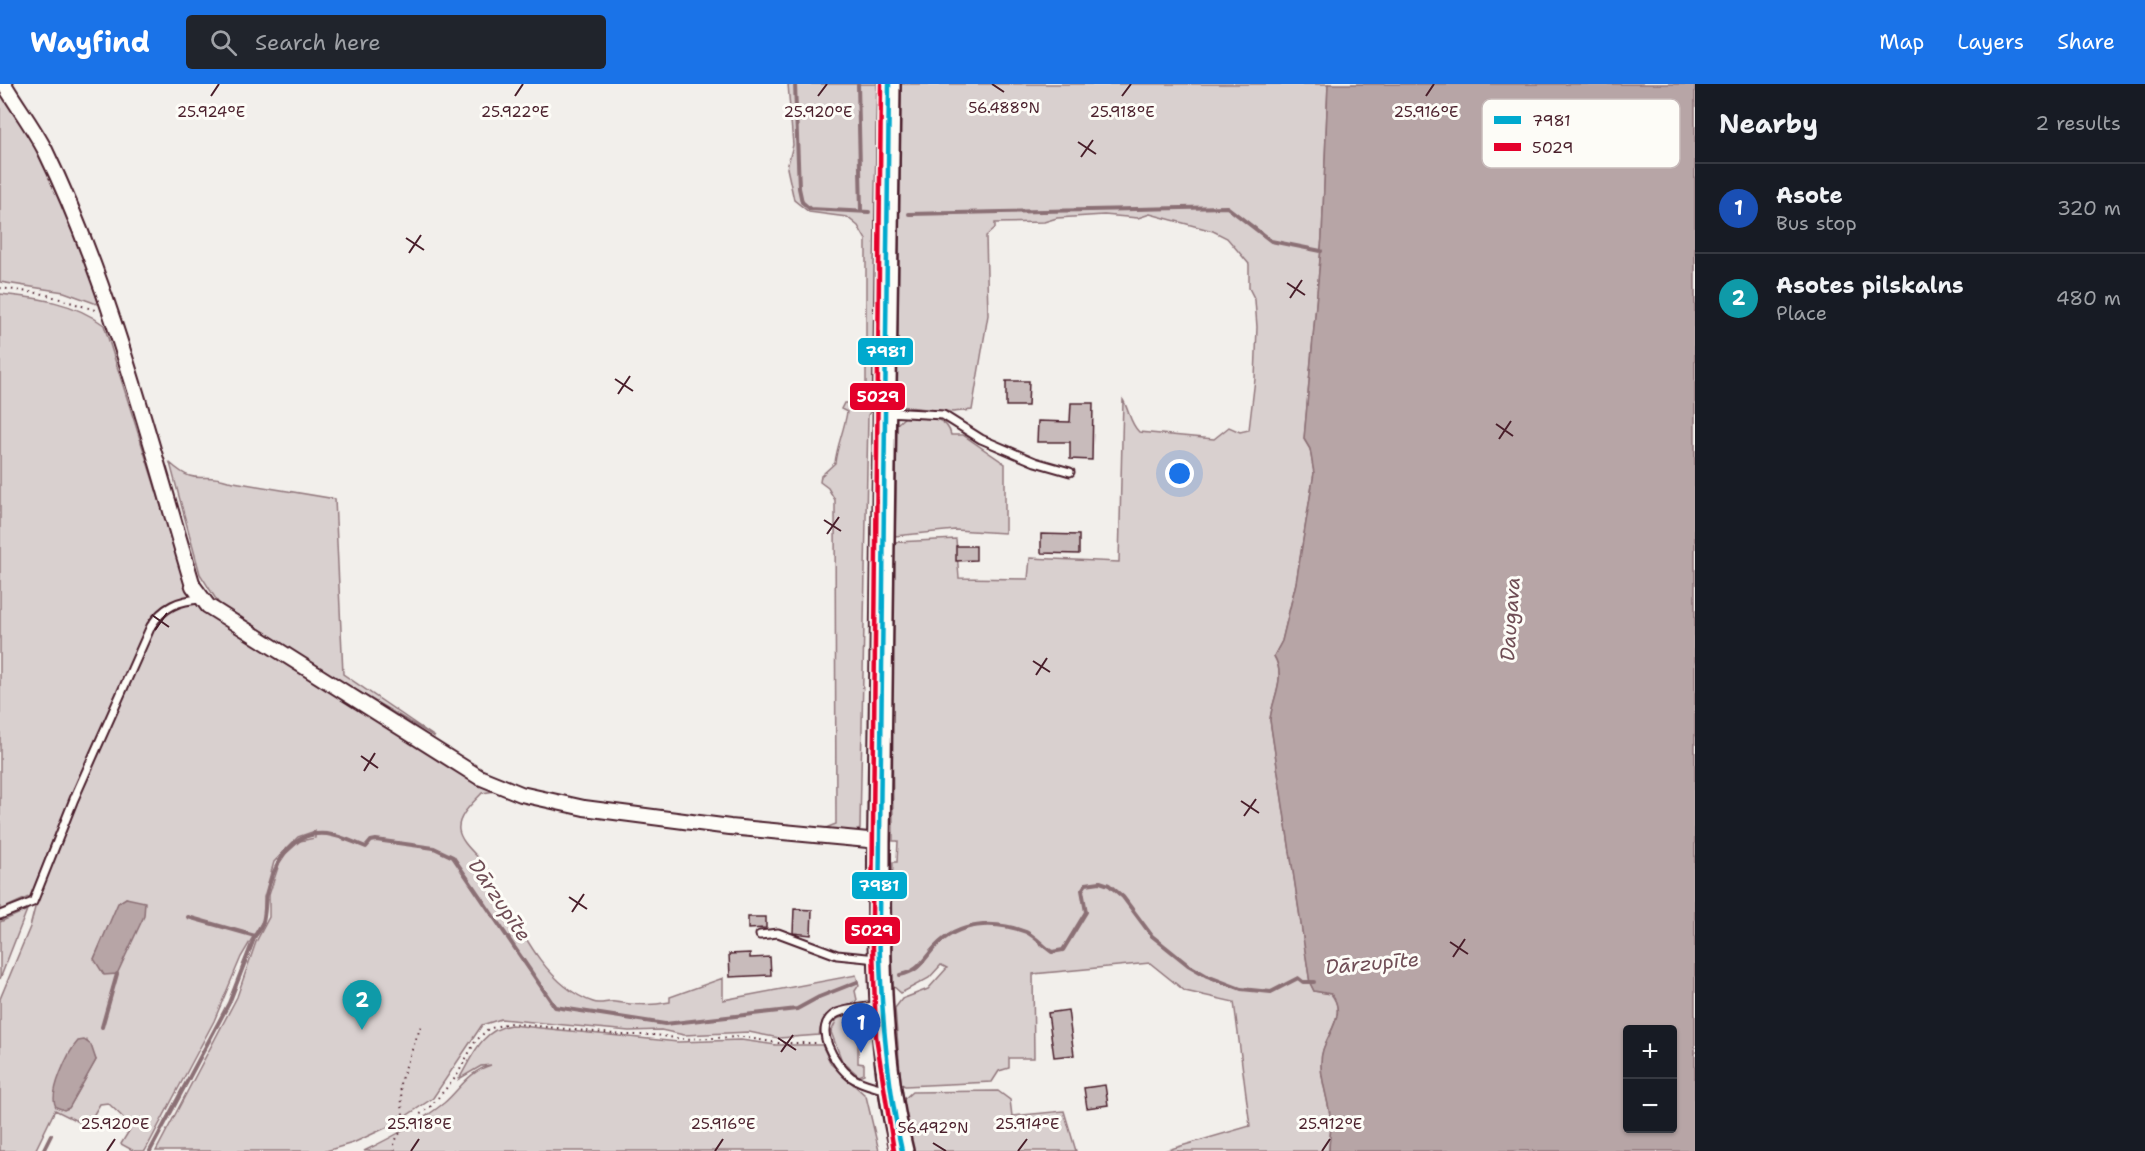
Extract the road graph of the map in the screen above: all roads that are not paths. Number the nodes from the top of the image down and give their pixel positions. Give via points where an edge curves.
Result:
1 (4, 84) edge
2 (889, 84) edge
3 (885, 411) junction
4 (1070, 472) dead end
5 (203, 599) junction
6 (879, 841) junction
7 (0, 915) edge
8 (760, 934) dead end
9 (880, 959) junction
10 (882, 1005) junction
11 (889, 1091) junction
12 (902, 1151) edge

1 - 5 street via 44,148 68,203 111,317 193,586
2 - 3 highway
3 - 4 lane via 943,415 981,439
3 - 6 highway
5 - 6 street via 234,625 423,744 479,777 521,794 584,808
5 - 7 lane via 174,604 157,616 74,799 33,902
6 - 9 highway
8 - 9 lane via 778,933 837,955
9 - 10 highway
10 - 11 highway
10 - 11 lane via 834,1015 826,1026 827,1043 835,1061 848,1075
11 - 12 highway

